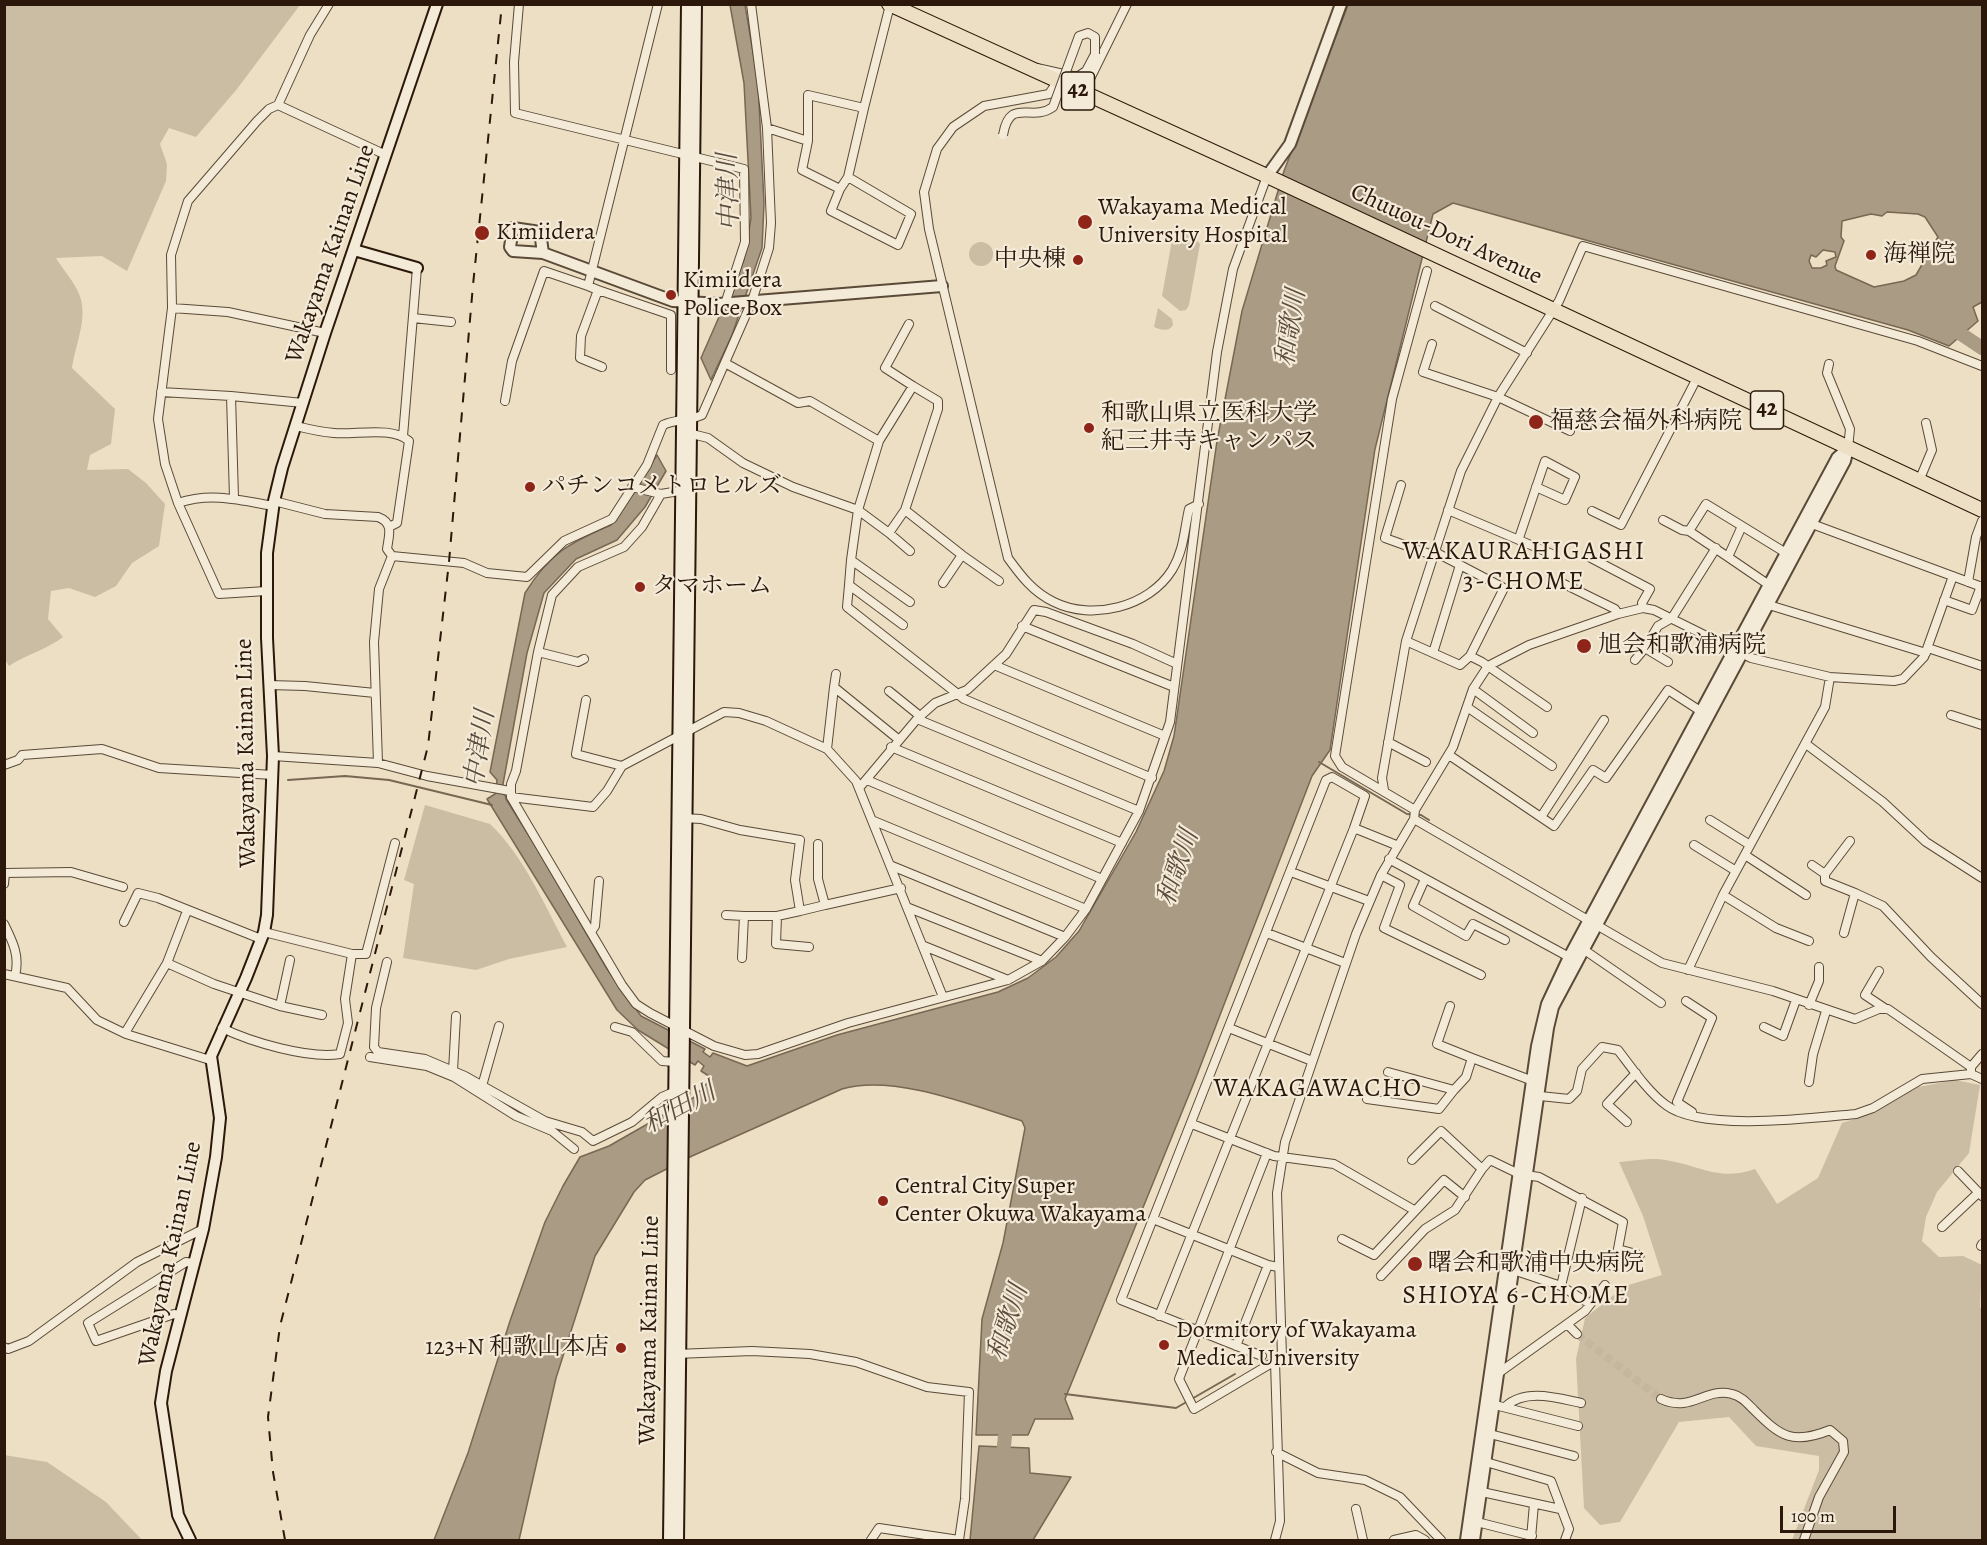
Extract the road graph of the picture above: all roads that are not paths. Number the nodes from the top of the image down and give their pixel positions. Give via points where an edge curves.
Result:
1 (329, 4) edge
2 (437, 4) edge
3 (519, 4) edge
4 (658, 4) edge
5 (687, 4) edge
6 (696, 4) edge
7 (751, 4) edge
8 (1127, 4) edge
9 (1341, 4) edge
10 (889, 5) edge
11 (1027, 68) junction
12 (1057, 82) junction
13 (1083, 93) junction
14 (278, 105) junction
15 (864, 108) junction
16 (767, 128) junction
17 (1003, 135) dead end
18 (624, 139) junction
19 (808, 141) junction
20 (386, 154) junction
21 (689, 155) junction
22 (848, 177) junction
23 (1272, 178) junction
24 (840, 189) junction
25 (354, 250) junction
26 (543, 253) dead end
27 (417, 268) joint
28 (1427, 271) dead end
29 (593, 272) junction
30 (588, 286) junction
31 (942, 286) junction
32 (598, 290) junction
33 (748, 302) junction
34 (687, 304) junction
35 (722, 304) junction
36 (1435, 306) dead end
37 (172, 308) junction
38 (1552, 310) junction
39 (413, 318) junction
40 (451, 322) dead end
41 (909, 324) dead end
42 (326, 333) junction
43 (1432, 344) dead end
44 (1527, 353) junction
45 (725, 363) junction
46 (1829, 364) dead end
47 (1983, 366) edge
48 (602, 367) dead end
49 (671, 370) dead end
50 (1697, 378) junction
51 (913, 386) junction
52 (161, 392) junction
53 (231, 396) junction
54 (1498, 397) junction
55 (505, 401) dead end
56 (303, 403) junction
57 (686, 419) junction
58 (1926, 423) dead end
59 (296, 426) junction
60 (1570, 431) dead end
61 (686, 432) junction
62 (403, 436) junction
63 (879, 441) junction
64 (1848, 448) junction
65 (1919, 481) junction
66 (1401, 485) dead end
67 (633, 487) junction
68 (1536, 487) junction
69 (685, 490) junction
70 (658, 493) junction
71 (234, 498) junction
72 (178, 503) junction
73 (274, 504) junction
74 (1199, 504) junction
75 (858, 510) junction
76 (905, 510) junction
77 (1448, 510) junction
78 (1983, 510) edge
79 (1592, 511) dead end
80 (1663, 520) dead end
81 (1983, 521) edge
82 (1812, 524) junction
83 (1742, 526) junction
84 (389, 527) junction
85 (1689, 531) junction
86 (889, 533) junction
87 (1519, 538) junction
88 (1716, 548) junction
89 (910, 551) dead end
90 (1432, 553) junction
91 (1786, 553) junction
92 (1552, 554) dead end
93 (962, 555) junction
94 (392, 556) junction
95 (1728, 557) junction
96 (1592, 558) dead end
97 (851, 560) junction
98 (1460, 566) junction
99 (1953, 576) junction
100 (999, 581) dead end
101 (1560, 582) dead end
102 (1968, 582) junction
103 (943, 583) dead end
104 (849, 585) junction
105 (1769, 585) junction
106 (1982, 587) edge
107 (266, 591) junction
108 (1944, 600) junction
109 (910, 602) dead end
110 (1768, 605) junction
111 (1644, 608) junction
112 (1618, 614) junction
113 (1672, 618) junction
114 (903, 625) dead end
115 (1022, 626) junction
116 (1406, 641) junction
117 (1645, 648) junction
118 (1927, 650) junction
119 (538, 652) junction
120 (1433, 653) junction
121 (1738, 653) junction
122 (1470, 656) junction
123 (584, 659) dead end
124 (1635, 660) dead end
125 (1668, 662) dead end
126 (1177, 664) junction
127 (994, 665) junction
128 (1488, 666) junction
129 (1983, 666) edge
130 (836, 674) dead end
131 (1830, 676) junction
132 (269, 686) junction
133 (834, 687) junction
134 (1174, 687) junction
135 (1473, 689) junction
136 (889, 691) dead end
137 (375, 693) junction
138 (958, 695) junction
139 (585, 700) dead end
140 (1467, 707) junction
141 (1547, 707) dead end
142 (1701, 711) junction
143 (1951, 715) dead end
144 (918, 717) junction
145 (1605, 720) dead end
146 (1983, 725) edge
147 (1533, 733) dead end
148 (683, 734) junction
149 (1165, 736) junction
150 (898, 739) junction
151 (1388, 742) junction
152 (1806, 744) junction
153 (891, 747) junction
154 (827, 749) junction
155 (1449, 755) junction
156 (273, 756) junction
157 (1426, 762) dead end
158 (378, 763) junction
159 (4, 765) edge
160 (622, 766) junction
161 (1552, 766) dead end
162 (273, 775) junction
163 (1152, 778) junction
164 (867, 780) junction
165 (860, 787) junction
166 (1384, 790) junction
167 (510, 793) junction
168 (1139, 811) junction
169 (1414, 814) junction
170 (1542, 817) junction
171 (682, 818) junction
172 (1710, 820) dead end
173 (874, 821) junction
174 (1354, 828) junction
175 (1850, 841) dead end
176 (395, 843) dead end
177 (1122, 843) junction
178 (818, 844) dead end
179 (1396, 845) junction
180 (1694, 845) dead end
181 (1750, 846) junction
182 (1745, 855) junction
183 (1389, 859) junction
184 (1812, 865) dead end
185 (892, 866) junction
186 (1736, 871) junction
187 (1291, 872) junction
188 (1825, 874) junction
189 (1381, 875) junction
190 (1983, 878) edge
191 (1102, 879) junction
192 (1425, 879) junction
193 (598, 881) dead end
194 (4, 884) edge
195 (123, 887) dead end
196 (901, 888) junction
197 (1329, 888) junction
198 (1856, 893) junction
199 (1724, 894) junction
200 (1806, 895) dead end
201 (1369, 901) junction
202 (825, 905) junction
203 (909, 908) junction
204 (1086, 909) junction
205 (187, 911) junction
206 (800, 911) junction
207 (726, 915) dead end
208 (744, 916) junction
209 (777, 916) junction
210 (124, 922) dead end
211 (4, 924) edge
212 (1592, 924) junction
213 (591, 932) junction
214 (1267, 933) junction
215 (1844, 933) dead end
216 (262, 935) junction
217 (1065, 937) junction
218 (1505, 940) dead end
219 (1809, 941) dead end
220 (924, 946) junction
221 (809, 947) dead end
222 (1305, 947) junction
223 (1583, 949) junction
224 (352, 954) junction
225 (1569, 957) junction
226 (742, 958) dead end
227 (290, 960) dead end
228 (387, 962) dead end
229 (1042, 962) junction
230 (167, 963) junction
231 (1345, 963) junction
232 (1819, 967) dead end
233 (1688, 970) junction
234 (1879, 971) dead end
235 (4, 974) edge
236 (1481, 975) dead end
237 (15, 976) junction
238 (1008, 980) junction
239 (239, 993) junction
240 (943, 996) junction
241 (1796, 1000) junction
242 (1686, 1001) dead end
243 (1661, 1003) dead end
244 (1983, 1004) edge
245 (1809, 1005) junction
246 (280, 1006) junction
247 (1450, 1006) dead end
248 (1888, 1009) junction
249 (1826, 1011) junction
250 (322, 1014) dead end
251 (456, 1016) dead end
252 (499, 1026) dead end
253 (1764, 1027) dead end
254 (222, 1028) junction
255 (615, 1028) dead end
256 (1229, 1028) junction
257 (679, 1030) junction
258 (124, 1033) junction
259 (1267, 1043) junction
260 (1983, 1054) edge
261 (370, 1057) dead end
262 (1472, 1058) junction
263 (210, 1060) junction
264 (1312, 1061) junction
265 (678, 1062) junction
266 (1971, 1070) junction
267 (453, 1071) junction
268 (1389, 1072) dead end
269 (1636, 1073) junction
270 (1983, 1079) edge
271 (1533, 1081) junction
272 (1809, 1082) dead end
273 (482, 1086) junction
274 (1454, 1090) junction
275 (678, 1094) junction
276 (1540, 1096) junction
277 (1367, 1099) dead end
278 (1698, 1117) junction
279 (1628, 1122) dead end
280 (1192, 1124) junction
281 (1229, 1138) junction
282 (574, 1149) dead end
283 (1267, 1153) junction
284 (1282, 1156) junction
285 (1412, 1160) dead end
286 (1482, 1169) junction
287 (1958, 1171) dead end
288 (1523, 1174) junction
289 (1980, 1195) edge
290 (1465, 1197) junction
291 (1582, 1198) junction
292 (1414, 1210) junction
293 (1153, 1219) junction
294 (1942, 1227) dead end
295 (203, 1229) junction
296 (1192, 1234) junction
297 (1342, 1239) dead end
298 (1230, 1249) junction
299 (1618, 1249) junction
300 (1640, 1255) dead end
301 (194, 1263) junction
302 (1268, 1265) junction
303 (1612, 1266) dead end
304 (1278, 1267) junction
305 (1510, 1269) junction
306 (1381, 1276) dead end
307 (1605, 1285) dead end
308 (1561, 1286) junction
309 (1590, 1304) junction
310 (180, 1315) junction
311 (1159, 1316) junction
312 (1568, 1325) junction
313 (1197, 1332) junction
314 (1577, 1334) tunnel mouth
315 (1236, 1346) junction
316 (4, 1347) edge
317 (676, 1354) junction
318 (1262, 1356) dead end
319 (1275, 1362) junction
320 (1500, 1372) junction
321 (1661, 1399) tunnel mouth
322 (1581, 1403) dead end
323 (1500, 1406) junction
324 (1578, 1426) dead end
325 (1490, 1434) junction
326 (1276, 1452) junction
327 (1574, 1456) dead end
328 (1486, 1462) junction
329 (1482, 1492) junction
330 (1534, 1504) junction
331 (1356, 1509) dead end
332 (1560, 1509) junction
333 (1477, 1522) junction
334 (1531, 1538) edge
335 (190, 1540) edge
336 (669, 1540) edge
337 (678, 1540) edge
338 (871, 1540) edge
339 (959, 1540) edge
340 (1275, 1540) edge
341 (1363, 1540) edge
342 (1394, 1540) edge
343 (1425, 1540) edge
344 (1441, 1540) edge
345 (1466, 1540) edge
346 (1474, 1540) edge
347 (1565, 1540) edge
348 (1804, 1540) edge

1 - 14 street
2 - 20 main road, Wakayama Kainan Line
3 - 18 street via 515,113
4 - 18 street
5 - 21 main road, Wakayama Kainan Line
6 - 21 main road, Wakayama Kainan Line
7 - 16 street
8 - 13 street
9 - 23 main road via 1290,144
10 - 11 highway, Chuuou-Dori Avenue / 42
10 - 15 street
11 - 12 highway, Chuuou-Dori Avenue / 42
11 - 17 street, bridge via 1042,67 1077,77 1086,71 1095,54 1095,37 1088,33 1079,36 1053,107 1037,114 1012,114
12 - 13 highway, Chuuou-Dori Avenue / 42
12 - 31 street via 1050,94 978,109 962,119 937,149 924,192
13 - 23 highway, Chuuou-Dori Avenue / 42
14 - 20 street
14 - 37 street via 257,121 188,201 171,255
15 - 19 street via 808,95
15 - 22 street
16 - 19 street
16 - 33 street via 769,248
18 - 21 street
18 - 29 street
19 - 24 street via 802,170
20 - 25 main road, Wakayama Kainan Line
21 - 34 main road, Wakayama Kainan Line
21 - 35 street via 746,171 745,242
22 - 24 street
22 - 24 street via 911,214 898,245 831,211
23 - 38 highway, Chuuou-Dori Avenue / 42
23 - 74 street via 1233,269 1207,418
25 - 27 main road
25 - 42 main road, Wakayama Kainan Line
26 - 29 main road
27 - 39 street
28 - 166 street via 1392,399 1335,756 1341,768
29 - 30 street
29 - 34 main road
30 - 32 street
30 - 55 street via 544,271 512,361
31 - 33 main road
31 - 74 street via 1008,558 1028,585 1054,602 1077,609 1103,610 1147,596 1171,572 1183,548 1189,509
32 - 48 street via 581,336 580,358
32 - 49 street via 671,315
33 - 35 main road
33 - 45 street
34 - 35 main road
34 - 57 main road, Wakayama Kainan Line
36 - 44 street
37 - 42 street via 228,312
37 - 52 street
38 - 44 street
38 - 47 street via 1582,246 1918,340
38 - 50 highway, Chuuou-Dori Avenue / 42
39 - 40 street
39 - 62 street
41 - 51 street via 885,368
42 - 56 main road, Wakayama Kainan Line
43 - 54 street via 1423,372
44 - 54 street
45 - 57 street via 702,415
45 - 63 street via 798,403 810,401
46 - 64 street via 1827,374 1850,429
50 - 64 highway, Chuuou-Dori Avenue / 42
50 - 79 street via 1621,525
51 - 63 street
51 - 76 street via 938,401 938,409
52 - 53 street
52 - 72 street via 161,441
53 - 56 street
53 - 71 street
54 - 60 street
54 - 77 street via 1461,471
56 - 59 main road, Wakayama Kainan Line
57 - 61 main road, Wakayama Kainan Line
57 - 67 street via 663,425 647,465
58 - 65 street via 1932,450
59 - 62 street via 334,433
59 - 73 main road, Wakayama Kainan Line
61 - 69 main road, Wakayama Kainan Line
61 - 75 street via 708,438 743,463 793,487
62 - 84 street via 409,441 399,512 397,524
63 - 75 street
64 - 65 highway, Chuuou-Dori Avenue / 42
64 - 82 main road
64 - 91 main road via 1837,458
65 - 78 highway, Chuuou-Dori Avenue / 42
66 - 90 street via 1385,538
67 - 70 street
67 - 94 street via 612,519 564,541 527,578 487,573 464,563
68 - 68 street via 1545,461 1575,477 1564,500
68 - 87 street
69 - 70 street
69 - 148 main road, Wakayama Kainan Line
70 - 119 street via 642,527 624,548 587,561 555,591
71 - 72 street via 196,497
71 - 73 street
72 - 107 street via 219,594
73 - 84 street via 325,514 378,517
73 - 107 main road, Wakayama Kainan Line
74 - 126 street
75 - 86 street
75 - 97 street
76 - 86 street
76 - 93 street
77 - 87 street
77 - 90 street
80 - 85 street
81 - 102 street
82 - 99 street
82 - 110 main road
83 - 85 street via 1706,504
83 - 91 street
83 - 95 street
84 - 94 street via 387,549
85 - 88 street
86 - 89 street
87 - 92 street
88 - 95 street
88 - 113 street
90 - 98 street
90 - 116 street
91 - 105 main road
93 - 100 street
93 - 103 street
94 - 137 street via 379,589
95 - 105 street
96 - 111 street via 1650,589 1642,603
97 - 104 street
97 - 109 street
98 - 120 street
98 - 122 street via 1504,588
99 - 102 street
99 - 108 street
101 - 112 street
102 - 106 street
104 - 114 street
104 - 138 street via 847,607
105 - 121 main road
106 - 108 street via 1971,610
107 - 132 main road, Wakayama Kainan Line
108 - 118 street
110 - 118 street
110 - 121 main road
111 - 112 street
111 - 113 street
112 - 128 street via 1530,645
113 - 117 street via 1658,626
113 - 121 street
115 - 126 street via 1034,610 1046,612
115 - 127 street via 1006,654
115 - 134 street
116 - 120 street
116 - 151 street
117 - 124 street
117 - 125 street
118 - 129 street
118 - 131 street via 1903,679
119 - 123 street via 578,662
119 - 167 street
120 - 122 street via 1460,665
121 - 131 street
121 - 142 main road
121 - 212 main road
122 - 128 street
126 - 134 street
127 - 138 street
127 - 149 street
128 - 135 street
128 - 141 street
130 - 133 street
131 - 152 street via 1824,708
132 - 137 street
132 - 156 main road, Wakayama Kainan Line
133 - 150 street
133 - 154 street
134 - 149 street
135 - 140 street
135 - 147 street
136 - 144 street
137 - 158 street
138 - 144 street via 935,703
138 - 163 street
139 - 160 street via 576,754
140 - 155 street
140 - 161 street
142 - 170 street via 1668,690 1606,778 1593,770 1554,826
142 - 212 main road
143 - 146 street
144 - 150 street
144 - 168 street
145 - 170 street
148 - 154 street via 724,712 739,713 784,728
148 - 160 street
148 - 171 main road, Wakayama Kainan Line
149 - 163 street
150 - 153 street
151 - 157 street
151 - 166 street
152 - 181 street
152 - 190 street via 1883,802 1926,842
153 - 164 street
153 - 177 street
154 - 165 street
155 - 169 street
155 - 170 street
156 - 158 street
156 - 162 main road, Wakayama Kainan Line
158 - 167 street
159 - 162 street via 21,755 102,749 159,768
160 - 167 street via 593,807
162 - 216 main road, Wakayama Kainan Line via 269,889
163 - 168 street
164 - 165 street
164 - 191 street
165 - 173 street
166 - 169 street
167 - 213 street
168 - 177 street
169 - 179 street
169 - 212 street
171 - 206 street via 800,840 795,880
171 - 257 main road, Wakayama Kainan Line
172 - 181 street
173 - 185 street
173 - 204 street
174 - 179 street
174 - 187 street via 1365,795 1332,777 1326,780
174 - 197 street
175 - 188 street
176 - 224 street via 366,954
177 - 191 street
178 - 202 street
179 - 183 street
180 - 186 street
181 - 182 street
182 - 186 street
182 - 200 street
183 - 189 street
183 - 192 street
184 - 188 street
185 - 196 street
185 - 217 street
186 - 199 street
187 - 197 street
187 - 214 street
188 - 198 street via 1825,881
189 - 201 street
189 - 236 street via 1400,885 1384,928
191 - 204 street
192 - 218 street via 1413,906 1466,936 1473,924
192 - 225 street
193 - 213 street via 595,926
194 - 195 street via 5,873 71,872
196 - 202 street
196 - 203 street
197 - 201 street
197 - 222 street
198 - 215 street
198 - 244 street via 1883,906
199 - 219 street via 1776,928
199 - 233 street
201 - 231 street
202 - 206 street
203 - 220 street
203 - 229 street
204 - 217 street
205 - 210 street via 138,893
205 - 216 street
205 - 230 street
206 - 209 street
207 - 208 street
208 - 209 street
208 - 226 street
209 - 221 street via 776,945
211 - 237 street via 16,951
212 - 223 main road
212 - 225 main road
212 - 233 street via 1662,963
213 - 257 street via 636,1004
214 - 222 street
214 - 256 street
216 - 224 street
216 - 239 main road, Wakayama Kainan Line
217 - 229 street
220 - 238 street
220 - 240 street
222 - 231 street
222 - 259 street
223 - 243 street
223 - 276 main road via 1554,1007
224 - 254 street via 345,999 348,1023 340,1054 325,1056 290,1049
225 - 271 main road via 1547,1004
227 - 246 street
228 - 267 street via 376,1008 374,1047 378,1052 424,1059
229 - 238 street
230 - 239 street
230 - 258 street
231 - 264 street
232 - 245 street via 1819,981
233 - 241 street
234 - 248 street via 1865,995
235 - 237 street
237 - 258 street via 67,988 97,1020
238 - 240 street
239 - 246 street
239 - 254 main road, Wakayama Kainan Line
240 - 257 street via 758,1054 736,1054
241 - 245 street
241 - 253 street via 1783,1036
242 - 278 street via 1712,1018 1677,1102
245 - 249 street
246 - 250 street
247 - 262 street via 1437,1044
248 - 249 street via 1855,1019
248 - 266 street
249 - 272 street
251 - 267 street
252 - 273 street
254 - 263 main road, Wakayama Kainan Line
255 - 265 street via 632,1032 662,1061
256 - 259 street
256 - 280 street
257 - 265 main road, Wakayama Kainan Line
258 - 263 street
259 - 264 street
259 - 281 street
260 - 266 street
261 - 282 street via 427,1066 454,1077 516,1116 552,1131
262 - 271 street
262 - 274 street via 1466,1077
263 - 295 main road, Wakayama Kainan Line via 220,1118
264 - 284 street
265 - 275 main road, Wakayama Kainan Line
266 - 270 street
266 - 278 street via 1922,1079 1856,1114 1744,1121
267 - 273 street
268 - 274 street
269 - 276 street via 1618,1050 1602,1047 1582,1069 1577,1091 1569,1099
269 - 278 street via 1668,1107
269 - 279 street via 1607,1104
271 - 288 main road
273 - 275 street via 544,1121 582,1132 593,1141 632,1122 662,1096
274 - 277 street via 1439,1109
275 - 317 main road, Wakayama Kainan Line
276 - 288 main road
280 - 281 street
280 - 293 street
281 - 283 street
281 - 296 street
283 - 284 street
283 - 298 street
284 - 292 street via 1334,1164
284 - 304 street via 1277,1192
285 - 286 street via 1441,1131
286 - 288 street via 1490,1160
286 - 290 street
287 - 289 street
288 - 291 street via 1539,1177
288 - 305 main road
289 - 294 street
290 - 292 street via 1443,1180
290 - 306 street via 1455,1210 1425,1229
291 - 299 street via 1623,1222
291 - 308 street
292 - 297 street via 1374,1255
293 - 296 street
293 - 311 street via 1121,1300
295 - 301 main road, Wakayama Kainan Line
295 - 316 street via 137,1262 29,1341
296 - 298 street
296 - 311 street
298 - 302 street
298 - 313 street
299 - 300 street
299 - 303 street
301 - 310 main road, Wakayama Kainan Line
301 - 310 street via 186,1262 88,1323 96,1341
302 - 304 street
302 - 315 street
304 - 319 street via 1282,1358
305 - 308 street
305 - 320 main road
305 - 345 main road
307 - 309 street
308 - 309 street
309 - 312 street
310 - 335 main road, Wakayama Kainan Line via 161,1403 178,1515
311 - 313 street
312 - 314 street
312 - 320 street
313 - 315 street
313 - 319 street via 1179,1379 1194,1409
315 - 318 street
317 - 336 main road, Wakayama Kainan Line
317 - 337 main road, Wakayama Kainan Line
317 - 339 street via 810,1354 856,1362 927,1387 969,1392 965,1499
319 - 326 street
320 - 323 main road
321 - 348 street via 1685,1405 1715,1393 1734,1394 1776,1432 1797,1438 1830,1430 1843,1441 1844,1452 1819,1497
322 - 323 street via 1543,1395
323 - 324 street
323 - 325 main road
325 - 327 street
325 - 328 main road
326 - 340 street via 1280,1521
326 - 344 street via 1318,1473 1365,1480 1400,1497
328 - 329 main road
328 - 332 street via 1548,1478 1554,1484
329 - 330 street
329 - 333 main road
330 - 332 street
330 - 334 street
331 - 341 street
332 - 347 street via 1569,1529
333 - 334 street
333 - 346 main road
338 - 339 street via 879,1528
342 - 343 street via 1416,1535

